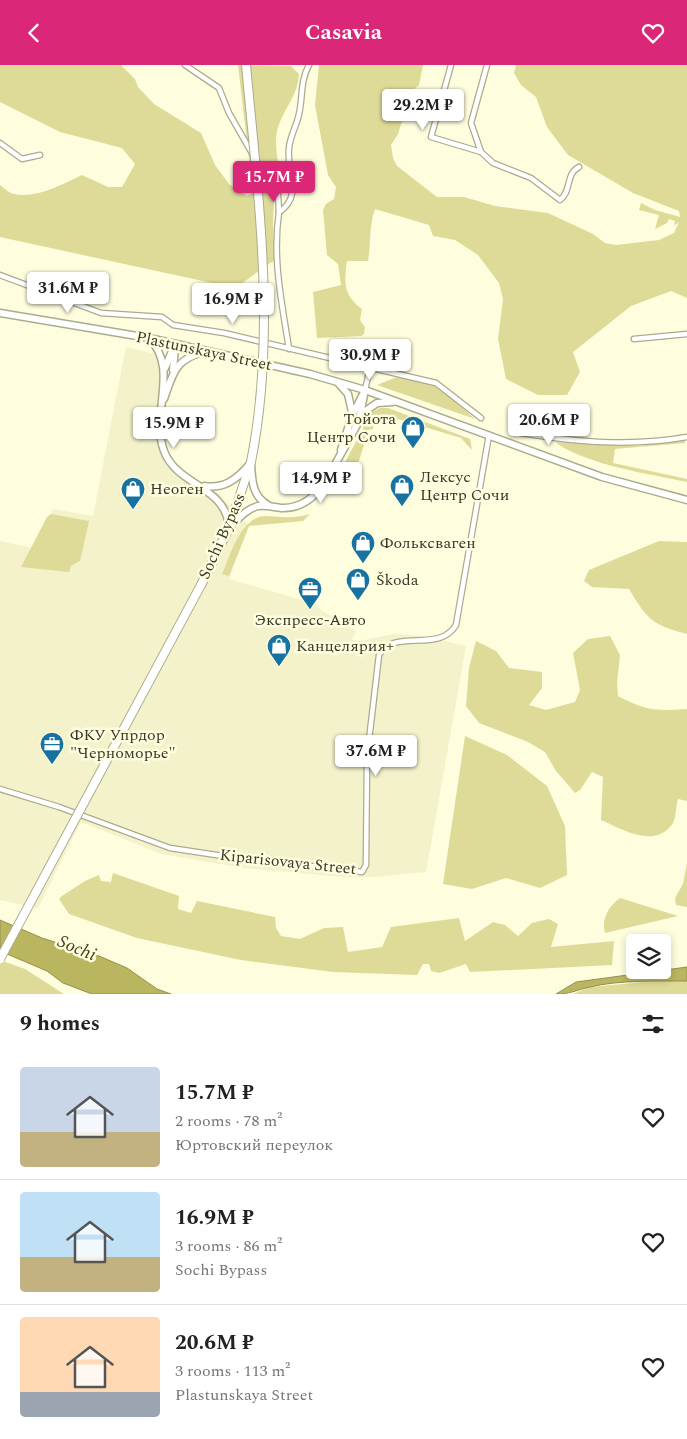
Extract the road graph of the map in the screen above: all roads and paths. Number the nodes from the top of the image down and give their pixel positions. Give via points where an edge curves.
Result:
1 (184, 65) edge
2 (246, 65) edge
3 (309, 65) edge
4 (451, 65) edge
5 (487, 65) edge
6 (0, 143) edge
7 (481, 152) junction
8 (40, 155) dead end
9 (579, 167) dead end
10 (279, 212) junction
11 (0, 275) edge
12 (0, 313) edge
13 (687, 334) edge
14 (149, 338) junction
15 (634, 339) dead end
16 (175, 344) junction
17 (288, 349) junction
18 (207, 351) junction
19 (370, 368) junction
20 (165, 371) junction
21 (173, 372) junction
22 (337, 382) junction
23 (365, 390) junction
24 (396, 401) junction
25 (161, 407) junction
26 (355, 417) junction
27 (481, 418) dead end
28 (521, 433) dead end
29 (489, 435) junction
30 (687, 437) edge
31 (251, 463) junction
32 (201, 486) junction
33 (687, 501) edge
34 (272, 506) junction
35 (229, 528) junction
36 (0, 789) edge
37 (0, 959) edge

1 - 10 street via 219,88 234,122 278,195
2 - 31 highway, Sochi Bypass, bridge via 264,335 261,401
3 - 10 street via 302,84 300,113 288,150 292,197 288,206
4 - 7 street via 431,137
5 - 7 street via 471,123
6 - 8 street via 22,159
7 - 9 street via 493,163 531,178 560,200 567,193 573,170
10 - 17 street via 276,259
11 - 17 street via 101,313 162,317 173,325 224,333
12 - 14 main road, Plastunskaya Street
13 - 15 street
14 - 16 main road, Plastunskaya Street
14 - 20 main road via 161,353
16 - 18 main road, Plastunskaya Street
16 - 20 main road
16 - 21 main road
17 - 19 street
18 - 21 main road via 187,357
18 - 22 main road, Plastunskaya Street
19 - 23 street
19 - 27 street via 436,383
20 - 25 main road
21 - 25 main road
22 - 23 main road, Plastunskaya Street
22 - 26 main road via 351,400
23 - 24 main road, Plastunskaya Street
23 - 26 main road
24 - 26 main road via 377,403
24 - 29 main road, Plastunskaya Street
25 - 32 main road via 159,429 165,454 179,473
26 - 34 main road via 320,490 306,502 290,508
28 - 30 street via 617,444
29 - 33 main road, Plastunskaya Street via 602,477
29 - 36 street, Kiparisovaya Street via 456,625 448,636 393,643 378,655 367,757 366,865 362,872 170,848
31 - 32 main road via 240,476 227,484
31 - 34 main road via 257,496
31 - 35 highway, Sochi Bypass
32 - 35 main road via 222,506
34 - 35 main road via 253,508
35 - 37 highway, Sochi Bypass, bridge

